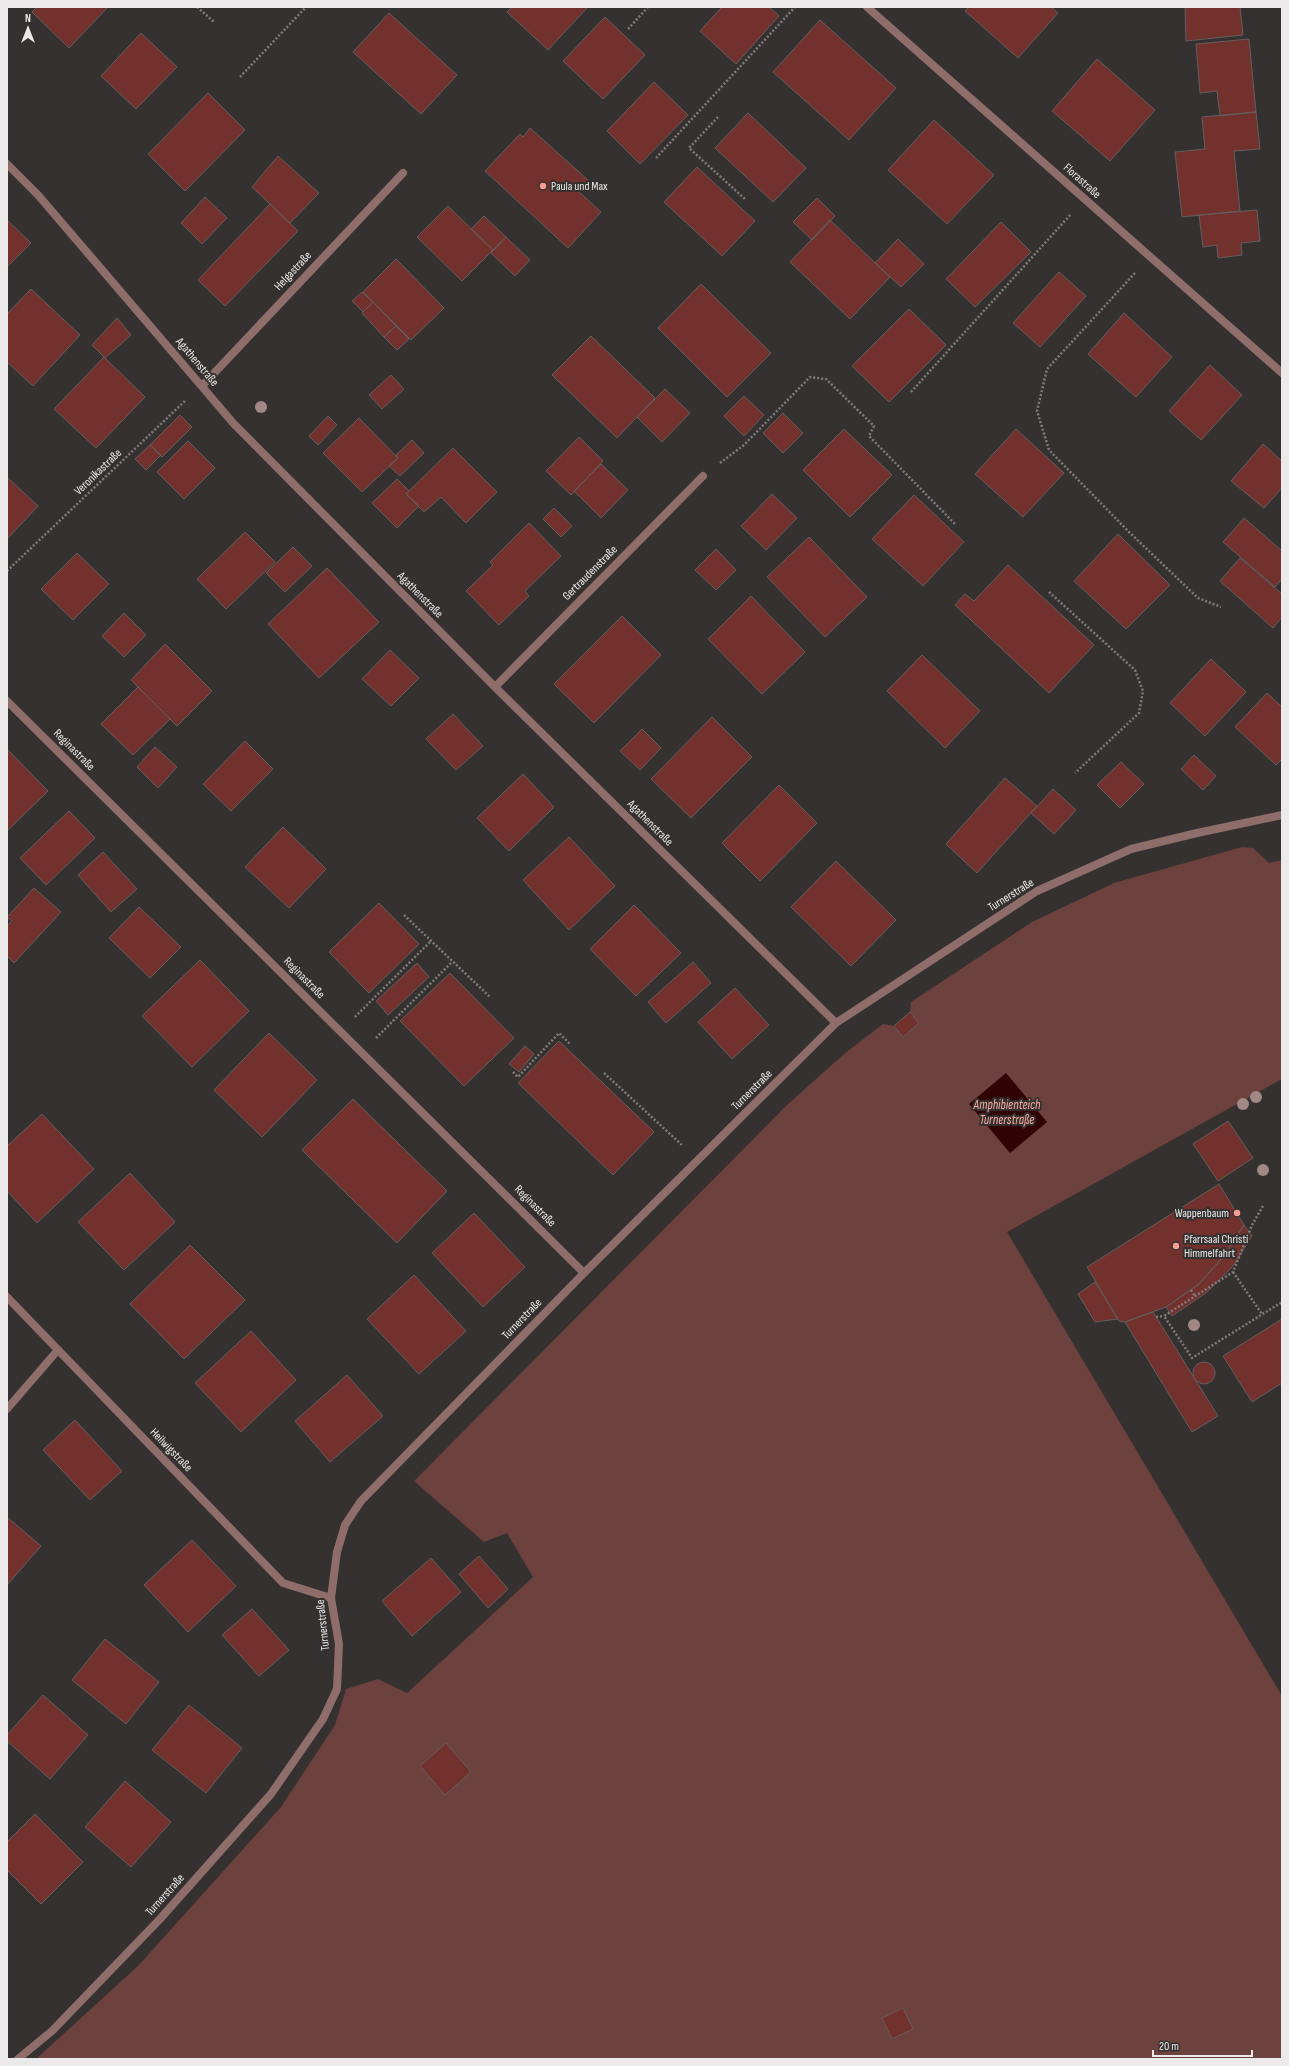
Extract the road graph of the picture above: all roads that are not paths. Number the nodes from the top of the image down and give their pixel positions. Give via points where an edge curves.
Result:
1 (867, 7) edge
2 (7, 164) edge
3 (403, 173) dead end
4 (1282, 373) edge
5 (202, 386) junction
6 (703, 476) road end
7 (495, 688) junction
8 (7, 701) edge
9 (1282, 815) edge
10 (836, 1024) junction
11 (584, 1273) junction
12 (7, 1297) edge
13 (57, 1351) junction
14 (7, 1409) edge
15 (331, 1598) junction
16 (18, 2059) edge

1 - 4 street, Florastraße
2 - 5 street, Agathenstraße via 38,195
3 - 5 street, Helgastraße
5 - 7 street, Agathenstraße via 234,424
6 - 7 street, Gertraudenstraße
7 - 10 street, Agathenstraße
8 - 11 street, Reginastraße
9 - 10 street, Turnerstraße via 1131,849 1036,891
10 - 11 street, Turnerstraße
11 - 15 street, Turnerstraße via 361,1501 345,1525 337,1552
12 - 13 street, Heilwigstraße
13 - 14 street
13 - 15 street, Heilwigstraße via 284,1583
15 - 16 street, Turnerstraße via 339,1644 337,1689 323,1719 271,1794 160,1919 52,2031

